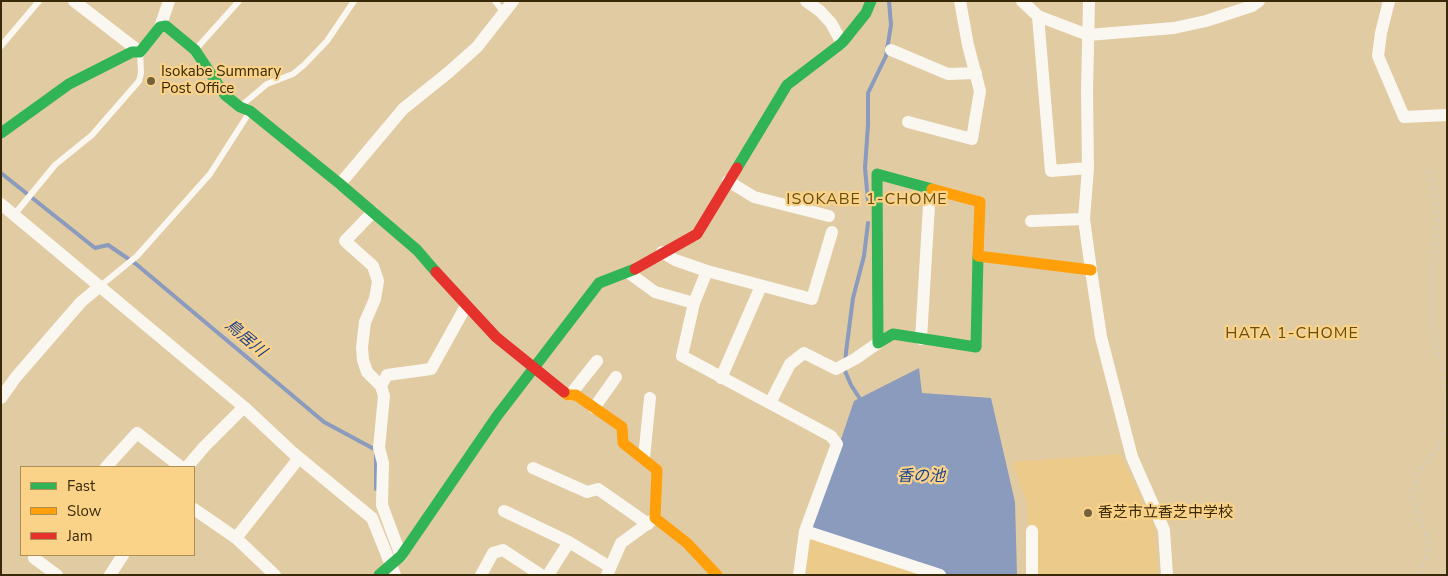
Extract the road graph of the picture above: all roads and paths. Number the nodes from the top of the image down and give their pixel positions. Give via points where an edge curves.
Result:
1 (40, 1) edge
2 (74, 1) edge
3 (169, 1) edge
4 (239, 1) edge
5 (354, 1) edge
6 (496, 1) edge
7 (513, 1) edge
8 (806, 1) edge
9 (871, 1) edge
10 (960, 1) edge
11 (1022, 1) edge
12 (1089, 1) edge
13 (1259, 1) edge
14 (1390, 1) edge
15 (504, 13) junction
16 (1038, 16) junction
17 (160, 27) junction
18 (1088, 35) junction
19 (842, 43) junction
20 (1, 46) edge
21 (195, 50) junction
22 (891, 50) dead end
23 (140, 52) junction
24 (976, 73) junction
25 (245, 109) junction
26 (1447, 115) edge
27 (908, 122) dead end
28 (1, 133) edge
29 (1427, 167) dead end
30 (1088, 168) junction
31 (728, 181) junction
32 (340, 184) junction
33 (930, 188) junction
34 (1, 204) edge
35 (373, 212) junction
36 (14, 215) junction
37 (829, 216) dead end
38 (1084, 219) junction
39 (1031, 221) dead end
40 (832, 232) dead end
41 (662, 252) junction
42 (978, 256) junction
43 (1091, 270) junction
44 (707, 271) junction
45 (629, 272) junction
46 (761, 286) junction
47 (99, 287) junction
48 (694, 303) junction
49 (466, 306) junction
50 (921, 338) junction
51 (878, 343) junction
52 (597, 361) dead end
53 (534, 369) junction
54 (616, 377) dead end
55 (721, 378) junction
56 (381, 386) junction
57 (570, 395) junction
58 (1, 398) edge
59 (650, 398) dead end
60 (770, 403) junction
61 (244, 407) junction
62 (594, 408) junction
63 (299, 458) junction
64 (644, 458) junction
65 (107, 466) edge
66 (180, 466) edge
67 (188, 466) edge
68 (533, 468) dead end
69 (195, 510) edge
70 (504, 511) dead end
71 (651, 521) junction
72 (805, 531) junction
73 (1032, 531) dead end
74 (236, 538) junction
75 (569, 542) junction
76 (122, 556) edge
77 (401, 556) junction
78 (34, 558) dead end
79 (393, 570) edge
80 (610, 572) edge
81 (57, 575) edge
82 (110, 575) edge
83 (276, 575) edge
84 (378, 575) edge
85 (480, 575) edge
86 (541, 575) edge
87 (548, 575) edge
88 (717, 575) edge
89 (799, 575) edge
90 (940, 575) edge
91 (1032, 575) edge
92 (1166, 575) edge
93 (1421, 575) edge

1 - 20 lane
2 - 23 street
3 - 17 street
4 - 21 lane
5 - 25 lane via 327,41 304,65 293,74 267,84
6 - 15 lane
7 - 15 street
8 - 19 street via 831,23
9 - 19 street via 866,14
10 - 24 street
11 - 16 street
12 - 18 street
13 - 18 street via 1206,21 1174,28
14 - 26 street via 1378,56 1404,117
15 - 32 street via 477,47 403,110
16 - 18 street
16 - 30 street via 1051,171
17 - 21 street via 166,26
17 - 23 street
18 - 30 street
19 - 31 street via 788,85
21 - 25 street via 225,95
22 - 24 street via 948,74
23 - 28 street via 132,52 69,84
23 - 36 lane via 139,80 92,135 55,165
24 - 27 street via 980,91 972,139
25 - 32 street
25 - 47 lane via 210,174 137,256
29 - 93 path via 1434,186 1438,219 1432,279 1434,328 1446,394 1445,426 1437,448 1419,471 1411,495 1429,543
30 - 38 street
31 - 37 street via 754,197
31 - 41 street via 696,234
32 - 35 street
33 - 42 street via 980,202
33 - 50 street
33 - 51 street via 877,174
34 - 36 street
35 - 49 street via 417,250
35 - 56 street via 346,241 373,266 378,281 362,347 367,372
36 - 47 street
38 - 39 street
38 - 43 street
40 - 46 street via 812,299
41 - 44 street
41 - 45 street
42 - 43 street
42 - 50 street via 976,347
43 - 92 street via 1102,337 1132,457 1164,530
44 - 46 street
44 - 48 street
45 - 48 street via 655,292
45 - 53 street via 600,283
46 - 55 street
47 - 58 street via 75,309
47 - 61 street
48 - 55 street via 682,356
49 - 53 street
49 - 56 street via 431,369 387,375
50 - 51 street via 893,334
51 - 60 street via 836,369 804,353 790,364
52 - 57 street
53 - 57 street
53 - 77 street via 497,416
54 - 62 street
55 - 60 street
56 - 77 street via 384,396 380,448 383,462 382,505
57 - 62 street via 576,395
59 - 64 street
60 - 72 street via 831,436 837,444
61 - 63 street
61 - 67 street
62 - 64 street via 622,427 623,443
63 - 74 street
63 - 79 street via 372,518
64 - 71 street via 656,470
65 - 66 street via 137,433
68 - 71 street via 587,492 598,489
69 - 74 street
70 - 75 street
71 - 80 street via 621,543
71 - 88 street via 687,543
72 - 89 street
72 - 90 street
73 - 91 street
74 - 83 street
75 - 80 street
75 - 87 street
76 - 82 street
77 - 79 street
78 - 81 street
79 - 84 street
85 - 86 street via 493,553 503,550

